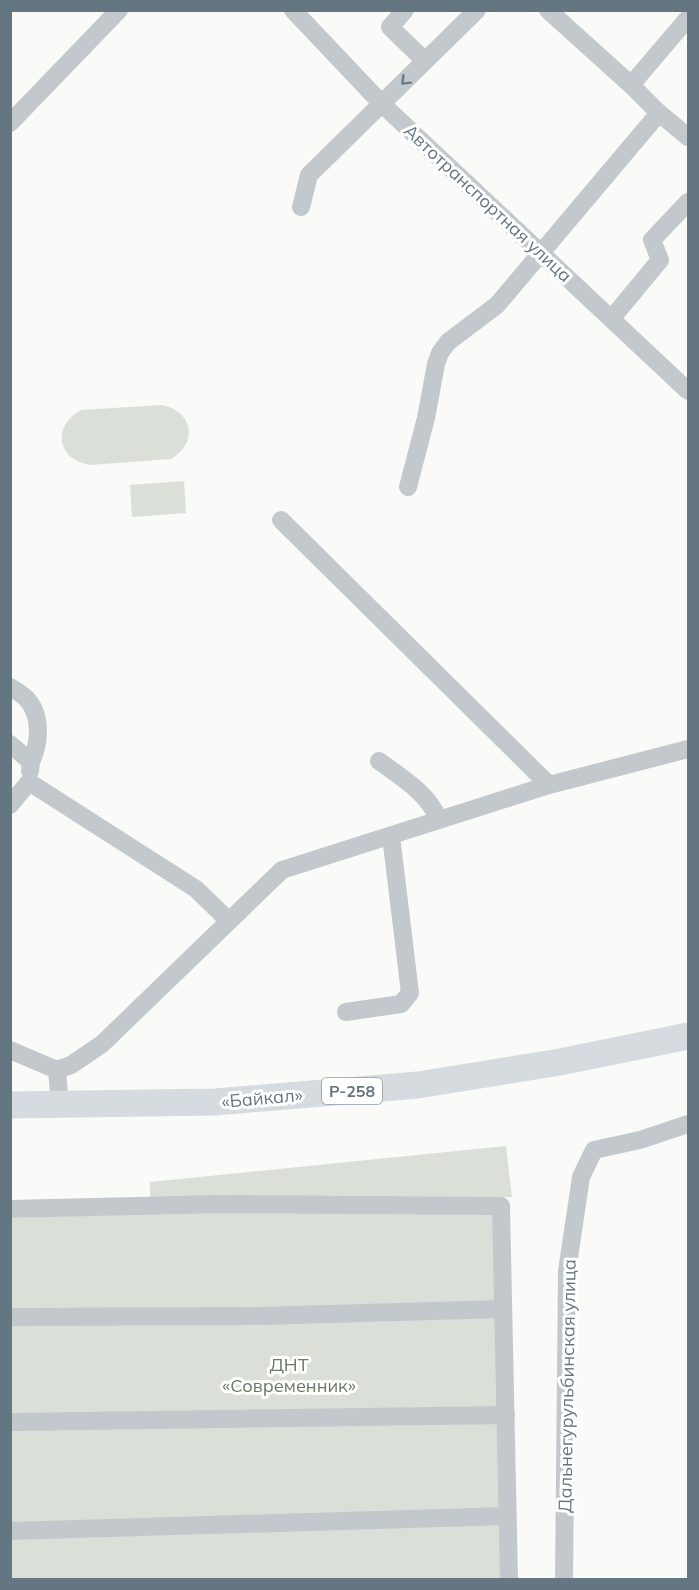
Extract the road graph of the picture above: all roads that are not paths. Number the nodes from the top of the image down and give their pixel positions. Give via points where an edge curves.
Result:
1 (119, 10) edge
2 (293, 10) edge
3 (405, 10) edge
4 (548, 10) edge
5 (464, 15) edge
6 (688, 18) edge
7 (425, 61) junction
8 (632, 85) junction
9 (382, 104) junction
10 (659, 113) junction
11 (10, 123) edge
12 (688, 137) edge
13 (688, 202) edge
14 (301, 207) dead end
15 (541, 252) junction
16 (612, 318) junction
17 (688, 391) edge
18 (408, 487) dead end
19 (282, 520) dead end
20 (10, 687) edge
21 (10, 744) edge
22 (688, 749) edge
23 (379, 761) dead end
24 (31, 762) junction
25 (29, 782) junction
26 (549, 785) junction
27 (10, 805) edge
28 (439, 820) junction
29 (391, 836) junction
30 (229, 921) junction
31 (346, 1012) dead end
32 (688, 1036) edge
33 (10, 1050) edge
34 (57, 1070) junction
35 (10, 1105) edge
36 (60, 1105) junction
37 (688, 1124) edge
38 (10, 1209) edge
39 (502, 1309) junction
40 (10, 1317) edge
41 (506, 1414) junction
42 (10, 1422) edge
43 (507, 1516) junction
44 (10, 1531) edge
45 (509, 1580) edge
46 (564, 1580) edge

1 - 11 street
2 - 9 street, Автотранспортная улица
3 - 7 street via 390,27
4 - 8 street
5 - 7 street
6 - 8 street
7 -> 9 street
8 - 10 street
9 - 14 street via 309,175
9 - 15 street, Автотранспортная улица
10 - 12 street
10 - 15 street
13 - 16 street via 652,240 660,260
15 - 16 street, Автотранспортная улица
15 - 18 street via 497,305 440,352
16 - 17 street, Автотранспортная улица
19 - 26 street
20 - 24 street via 26,698 37,714 37,750
21 - 24 street
22 - 26 street
23 - 28 street via 426,797
24 - 25 street
25 - 27 street
25 - 30 street via 196,889
26 - 28 street
28 - 29 street
29 - 30 street via 282,870
29 - 31 street via 410,993 401,1004
30 - 34 street via 102,1044
32 - 36 highway, «Байкал» / Р-258 via 418,1085 215,1102
33 - 34 street
34 - 36 street
35 - 36 highway, «Байкал» / Р-258
37 - 46 street, Дальнегурульбинская улица via 594,1150 581,1177 567,1271
38 - 39 street via 220,1204 501,1206
39 - 40 street via 260,1316
39 - 41 street
41 - 42 street
41 - 43 street
43 - 44 street
43 - 45 street

